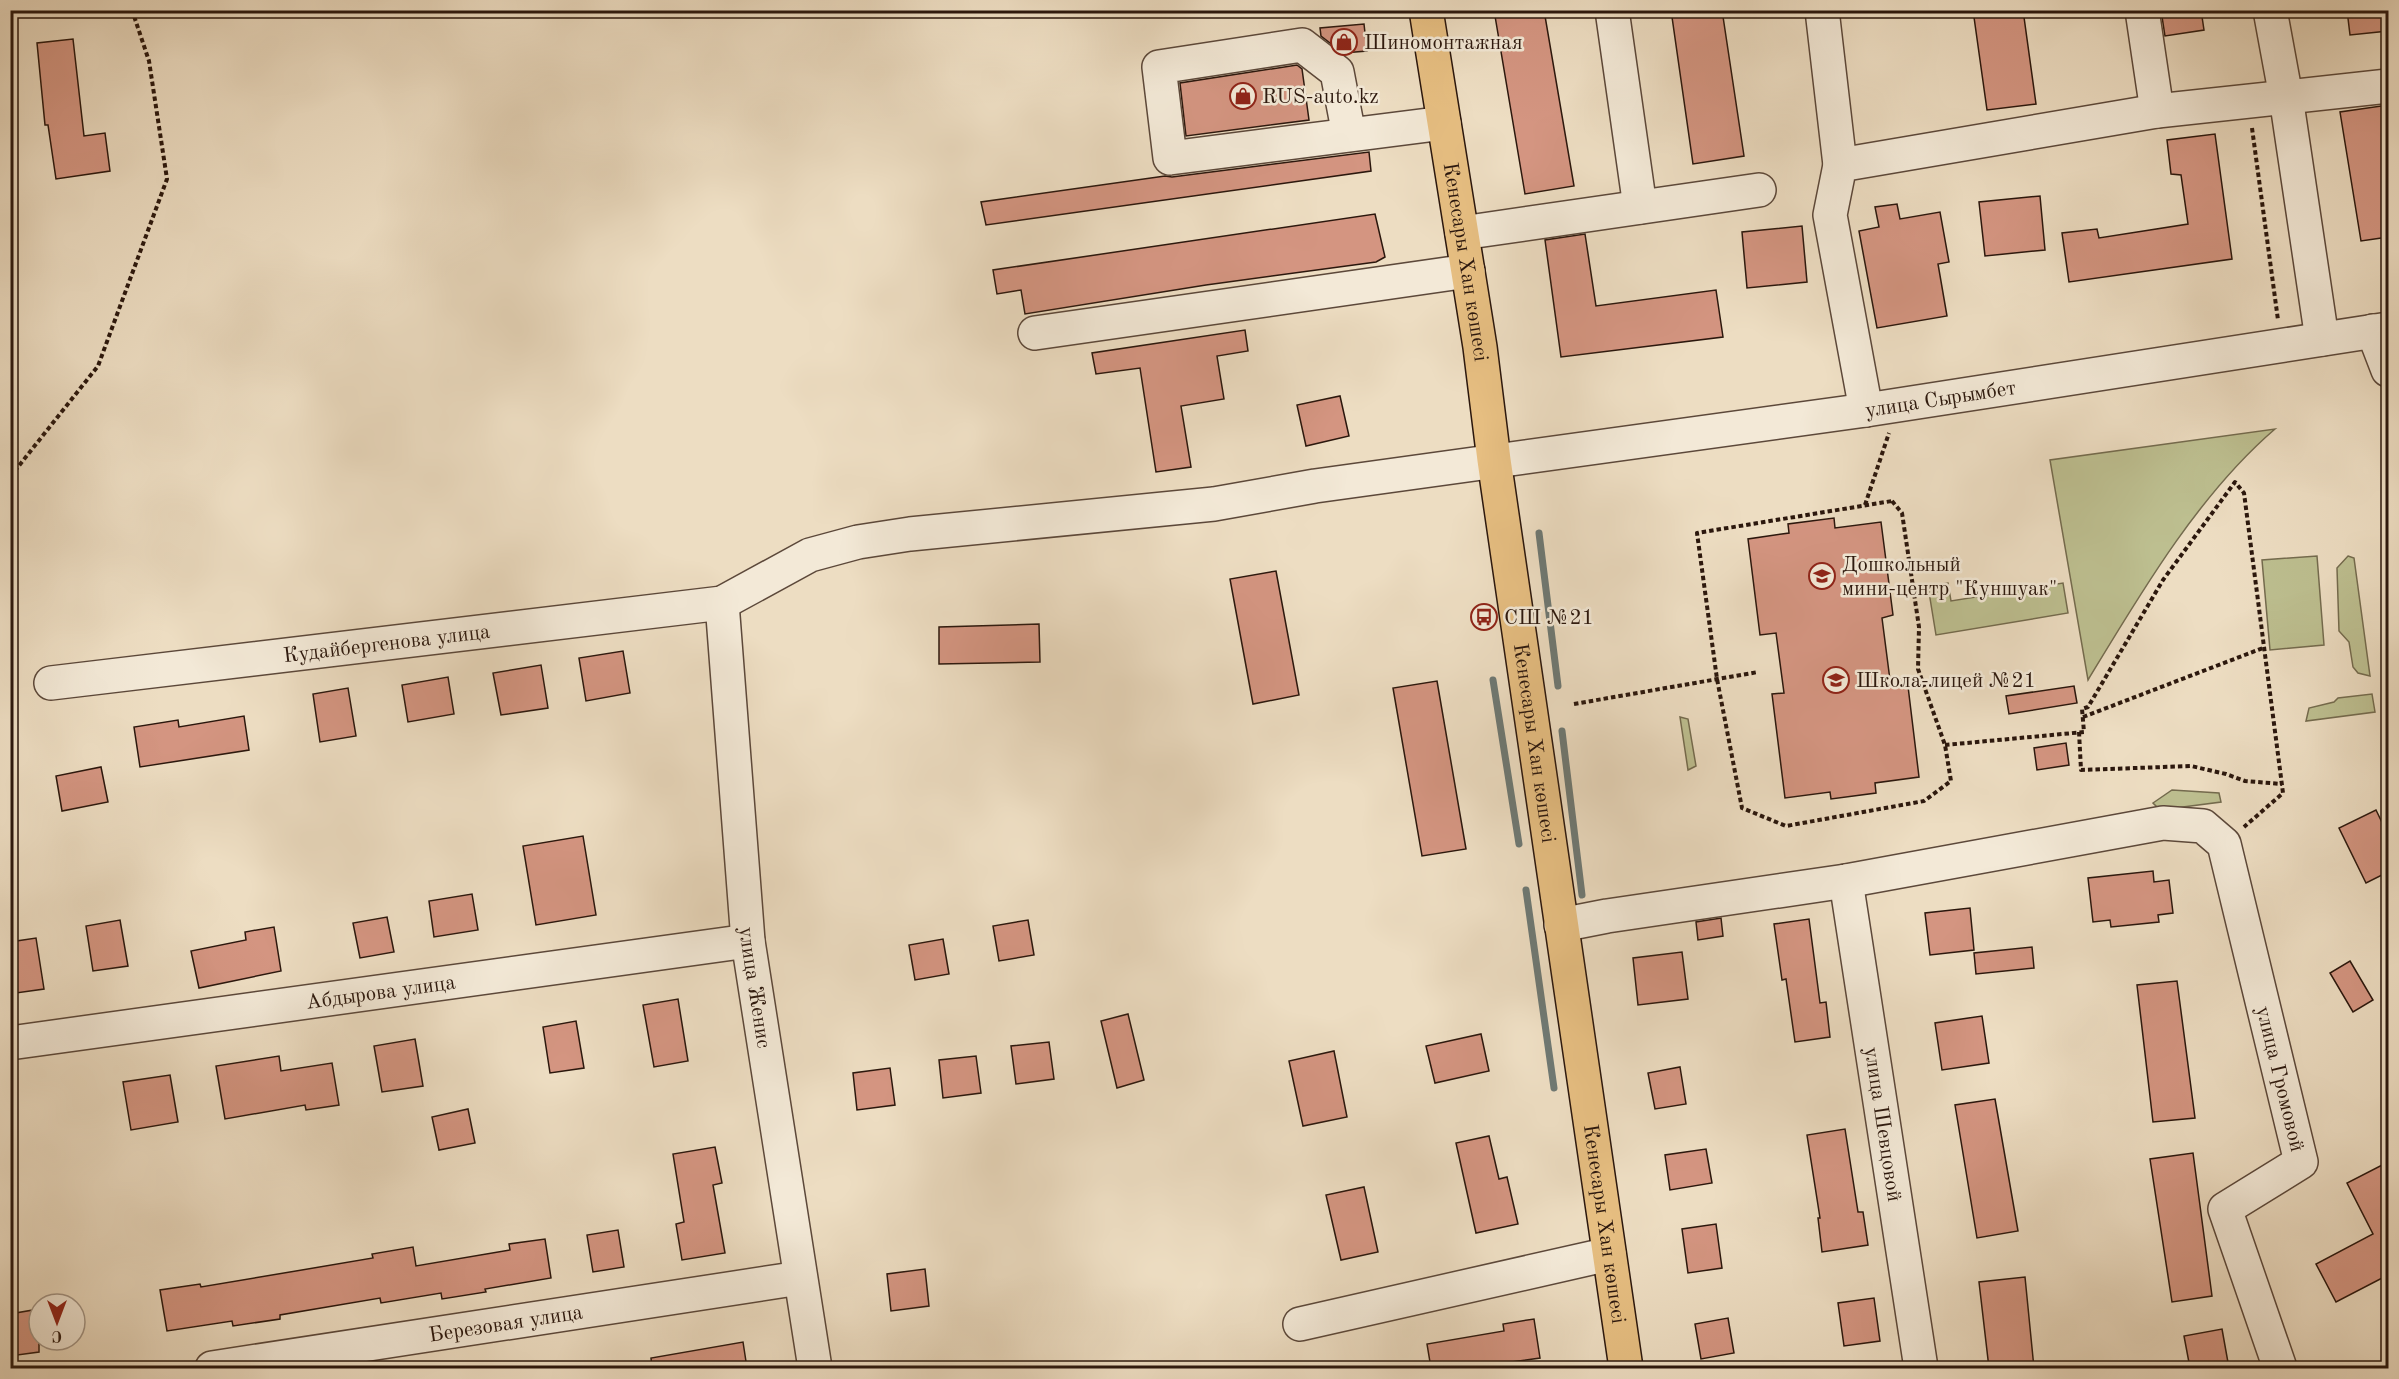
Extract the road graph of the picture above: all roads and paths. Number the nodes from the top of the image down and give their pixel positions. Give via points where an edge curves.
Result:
1 (132, 10) edge
2 (1426, 10) edge
3 (1612, 10) edge
4 (1822, 10) edge
5 (2142, 10) edge
6 (2270, 10) edge
7 (2388, 86) edge
8 (2286, 97) junction
9 (2248, 101) junction
10 (2157, 111) junction
11 (1444, 123) junction
12 (1349, 135) junction
13 (1840, 165) junction
14 (1759, 190) dead end
15 (1640, 207) junction
16 (1462, 233) junction
17 (1468, 271) junction
18 (2381, 330) edge
19 (1035, 333) dead end
20 (2322, 339) junction
21 (2281, 345) junction
22 (2388, 370) edge
23 (1879, 417) junction
24 (1494, 460) junction
25 (10, 477) edge
26 (1865, 506) junction
27 (722, 603) junction
28 (2263, 648) junction
29 (1758, 672) dead end
30 (1717, 679) junction
31 (51, 683) dead end
32 (1574, 704) dead end
33 (2083, 717) junction
34 (2079, 732) junction
35 (1945, 745) junction
36 (2282, 784) junction
37 (2224, 844) junction
38 (1846, 881) junction
39 (1561, 925) junction
40 (748, 941) junction
41 (10, 1043) edge
42 (1609, 1254) junction
43 (800, 1278) junction
44 (1300, 1324) dead end
45 (212, 1368) edge
46 (815, 1368) edge
47 (1626, 1368) edge
48 (1921, 1368) edge
49 (2280, 1368) edge

1 - 25 path via 149,60 167,179 98,366
2 - 11 main road, Кенесары Хан көшесі
3 - 15 street
4 - 13 street
5 - 10 street
6 - 8 street
7 - 8 street
8 - 9 street
8 - 20 street
9 - 10 street
9 - 21 path
10 - 13 street
11 - 12 street
11 - 16 main road, Кенесары Хан көшесі
12 - 12 street via 1170,158 1159,67 1302,45 1337,72
13 - 23 street via 1830,215
14 - 15 street
15 - 16 street
16 - 17 main road, Кенесары Хан көшесі
17 - 19 street
17 - 24 main road, Кенесары Хан көшесі
18 - 20 street, улица Сырымбет
18 - 22 street
20 - 21 street, улица Сырымбет
21 - 23 street, улица Сырымбет
23 - 24 street, улица Сырымбет
23 - 26 path
24 - 27 street, улица Сырымбет via 1214,504 858,542 810,555
24 - 39 main road, Кенесары Хан көшесі
26 - 30 path via 1697,533
26 - 35 path via 1892,501 1902,513 1919,627 1918,669
27 - 31 street, Кудайбергенова улица
27 - 40 street, улица Женис
28 - 33 path
28 - 33 path via 2244,494 2235,482 2163,580 2088,707 2082,709
28 - 36 path
29 - 30 path
30 - 32 path
30 - 35 path via 1742,808 1786,826 1924,801 1951,782
33 - 34 path via 2084,732
34 - 35 path
34 - 36 path via 2081,770 2191,766 2245,781
36 - 37 path via 2283,793
37 - 38 street via 2203,826 2163,823
37 - 49 street, улица Громовой via 2301,1162 2225,1209
38 - 39 street
38 - 48 street, улица Шевцовой
39 - 42 main road, Кенесары Хан көшесі
40 - 41 street, Абдырова улица
40 - 43 street, улица Женис
42 - 44 street
42 - 47 main road, Кенесары Хан көшесі
43 - 45 street, Березовая улица
43 - 46 street, улица Женис

